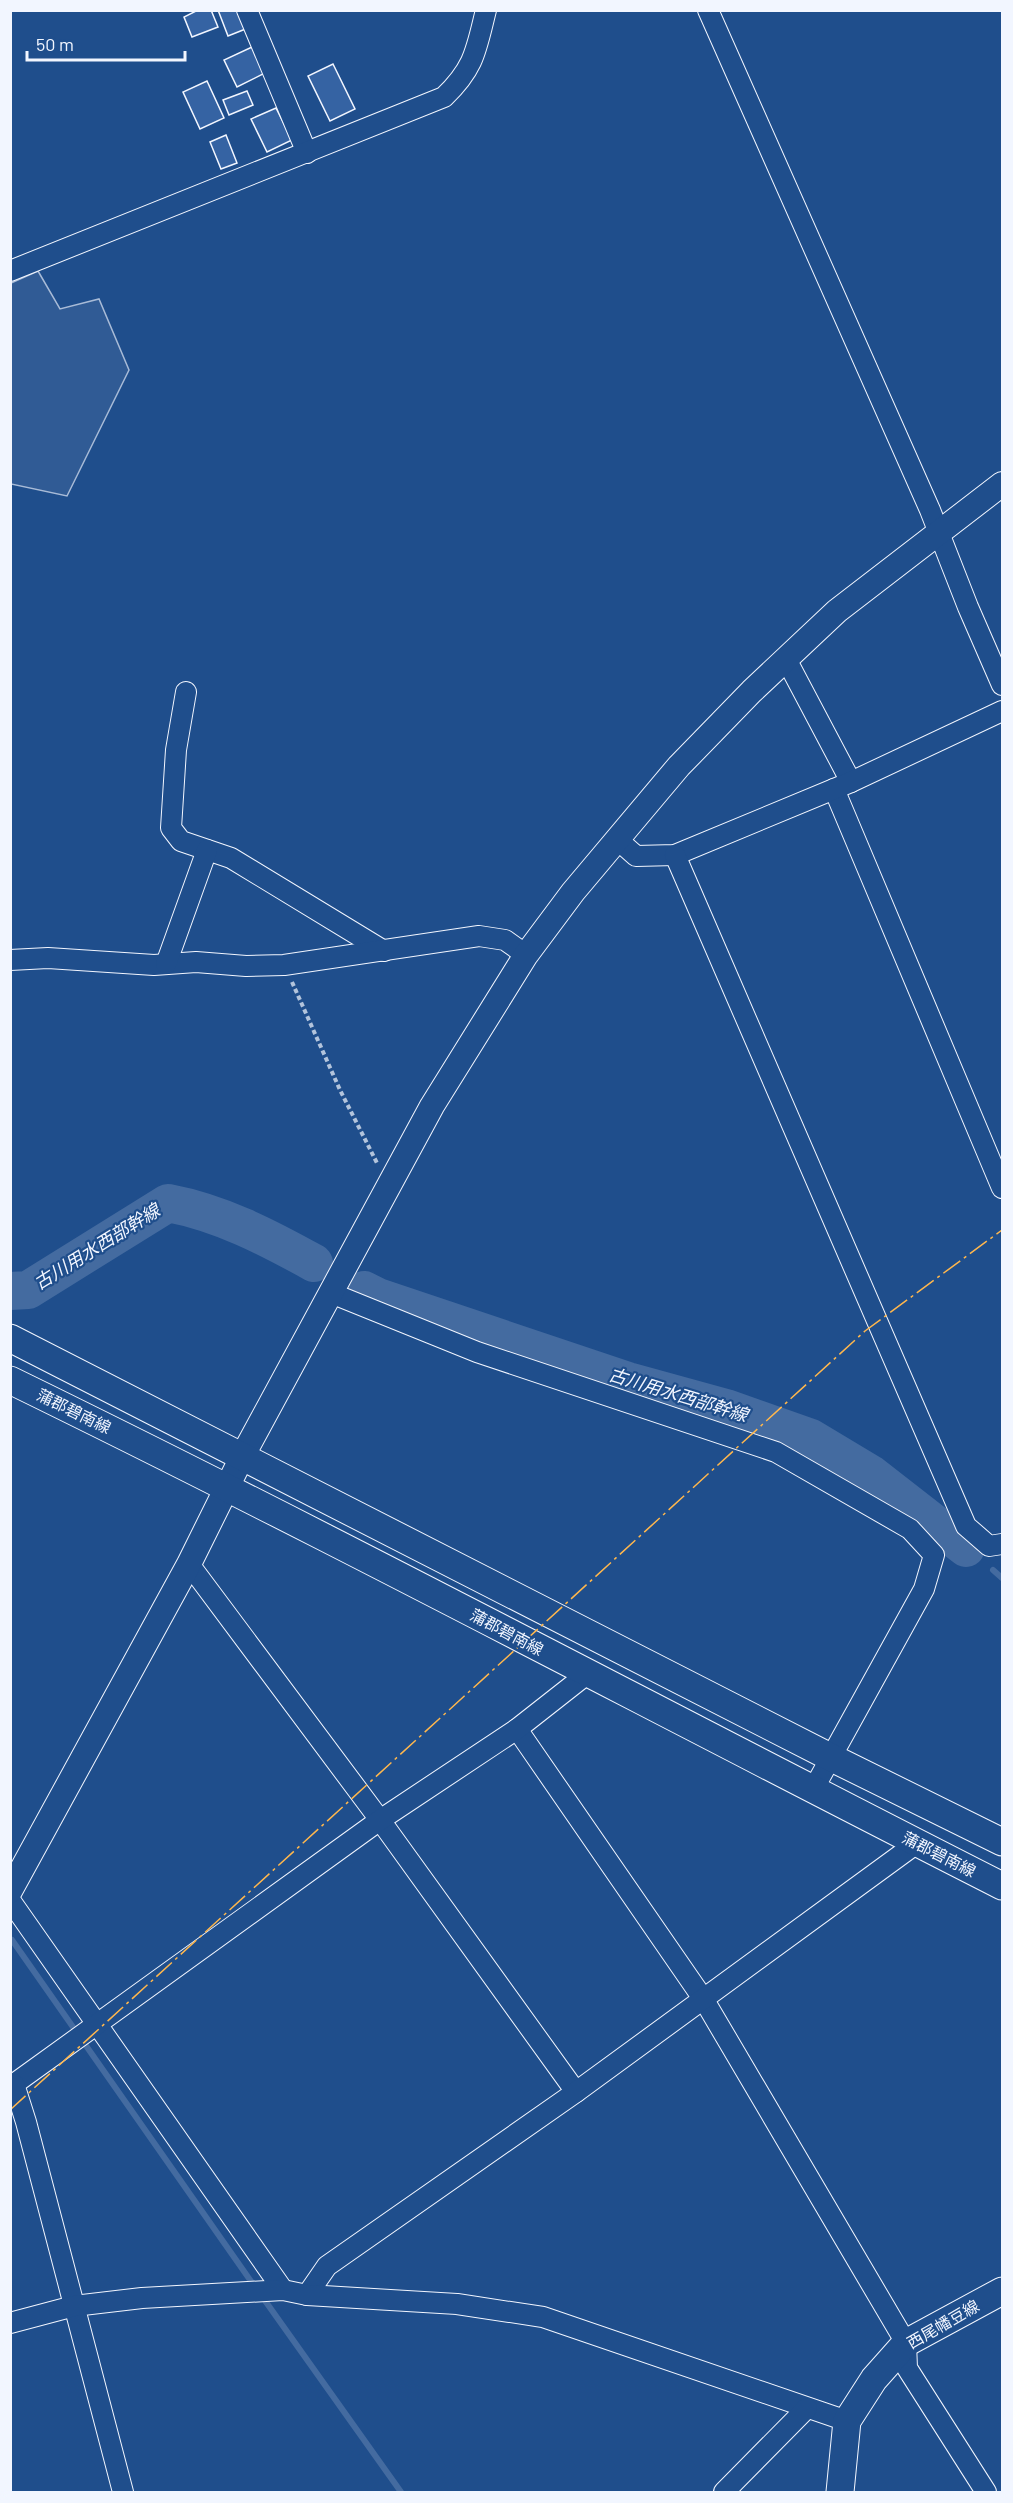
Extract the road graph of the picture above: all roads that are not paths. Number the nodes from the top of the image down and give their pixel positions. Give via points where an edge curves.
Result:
1 (247, 10) edge
2 (486, 10) edge
3 (708, 10) edge
4 (307, 153) junction
5 (10, 271) edge
6 (1002, 484) edge
7 (937, 533) junction
8 (786, 659) junction
9 (1002, 685) edge
10 (186, 692) dead end
11 (1002, 711) edge
12 (842, 786) junction
13 (618, 840) junction
14 (207, 849) junction
15 (675, 855) junction
16 (384, 951) junction
17 (526, 955) junction
18 (10, 960) edge
19 (166, 964) junction
20 (1002, 1188) edge
21 (331, 1293) junction
22 (10, 1338) edge
23 (10, 1380) edge
24 (243, 1455) junction
25 (228, 1486) junction
26 (1002, 1544) edge
27 (189, 1564) junction
28 (587, 1674) junction
29 (517, 1729) junction
30 (832, 1758) junction
31 (814, 1788) junction
32 (380, 1820) junction
33 (1002, 1842) edge
34 (917, 1843) junction
35 (1002, 1886) edge
36 (10, 1891) edge
37 (10, 1900) edge
38 (704, 2000) junction
39 (87, 2032) junction
40 (12, 2084) edge
41 (576, 2092) junction
42 (279, 2290) junction
43 (1002, 2291) edge
44 (307, 2295) junction
45 (74, 2306) junction
46 (10, 2323) edge
47 (906, 2343) junction
48 (807, 2408) junction
49 (847, 2421) junction
50 (123, 2493) edge
51 (724, 2493) edge
52 (840, 2493) edge
53 (986, 2493) edge

1 - 4 street
2 - 4 street via 473,60 462,80 444,97
3 - 7 street
4 - 5 street
6 - 7 street
7 - 8 street via 837,611
7 - 9 street
8 - 12 street
8 - 13 street via 679,766
10 - 14 street via 176,750 171,828 181,841
11 - 12 street
12 - 15 street
12 - 20 street
13 - 15 street via 636,856
13 - 17 street
14 - 16 street via 231,858
14 - 19 street
15 - 26 street via 966,1526 989,1546
16 - 17 street via 479,936 505,940
16 - 19 street via 284,965
17 - 21 street via 432,1106
18 - 19 street
21 - 24 street
21 - 30 street via 477,1352 776,1452 910,1529 934,1555 924,1589
22 - 24 main road
23 - 25 main road, 蒲郡碧南線
24 - 25 street
24 - 30 main road
25 - 27 street
25 - 28 main road, 蒲郡碧南線
27 - 32 street
27 - 36 street
28 - 29 street
28 - 31 main road, 蒲郡碧南線
29 - 32 street
29 - 38 street
30 - 31 street
30 - 33 main road
31 - 34 main road, 蒲郡碧南線
32 - 39 street
32 - 41 street
34 - 35 main road, 蒲郡碧南線
34 - 38 street
37 - 39 street
38 - 41 street
38 - 47 street
39 - 40 street
39 - 42 street
40 - 45 street via 26,2122
41 - 44 street via 327,2266
42 - 44 street
42 - 45 street
43 - 47 main road, 西尾幡豆線
44 - 48 street via 457,2304 543,2317
45 - 46 street
45 - 50 street
47 - 49 main road, 西尾幡豆線 via 874,2379
47 - 53 street via 907,2368
48 - 49 street
48 - 51 street
49 - 52 main road, 西尾幡豆線

